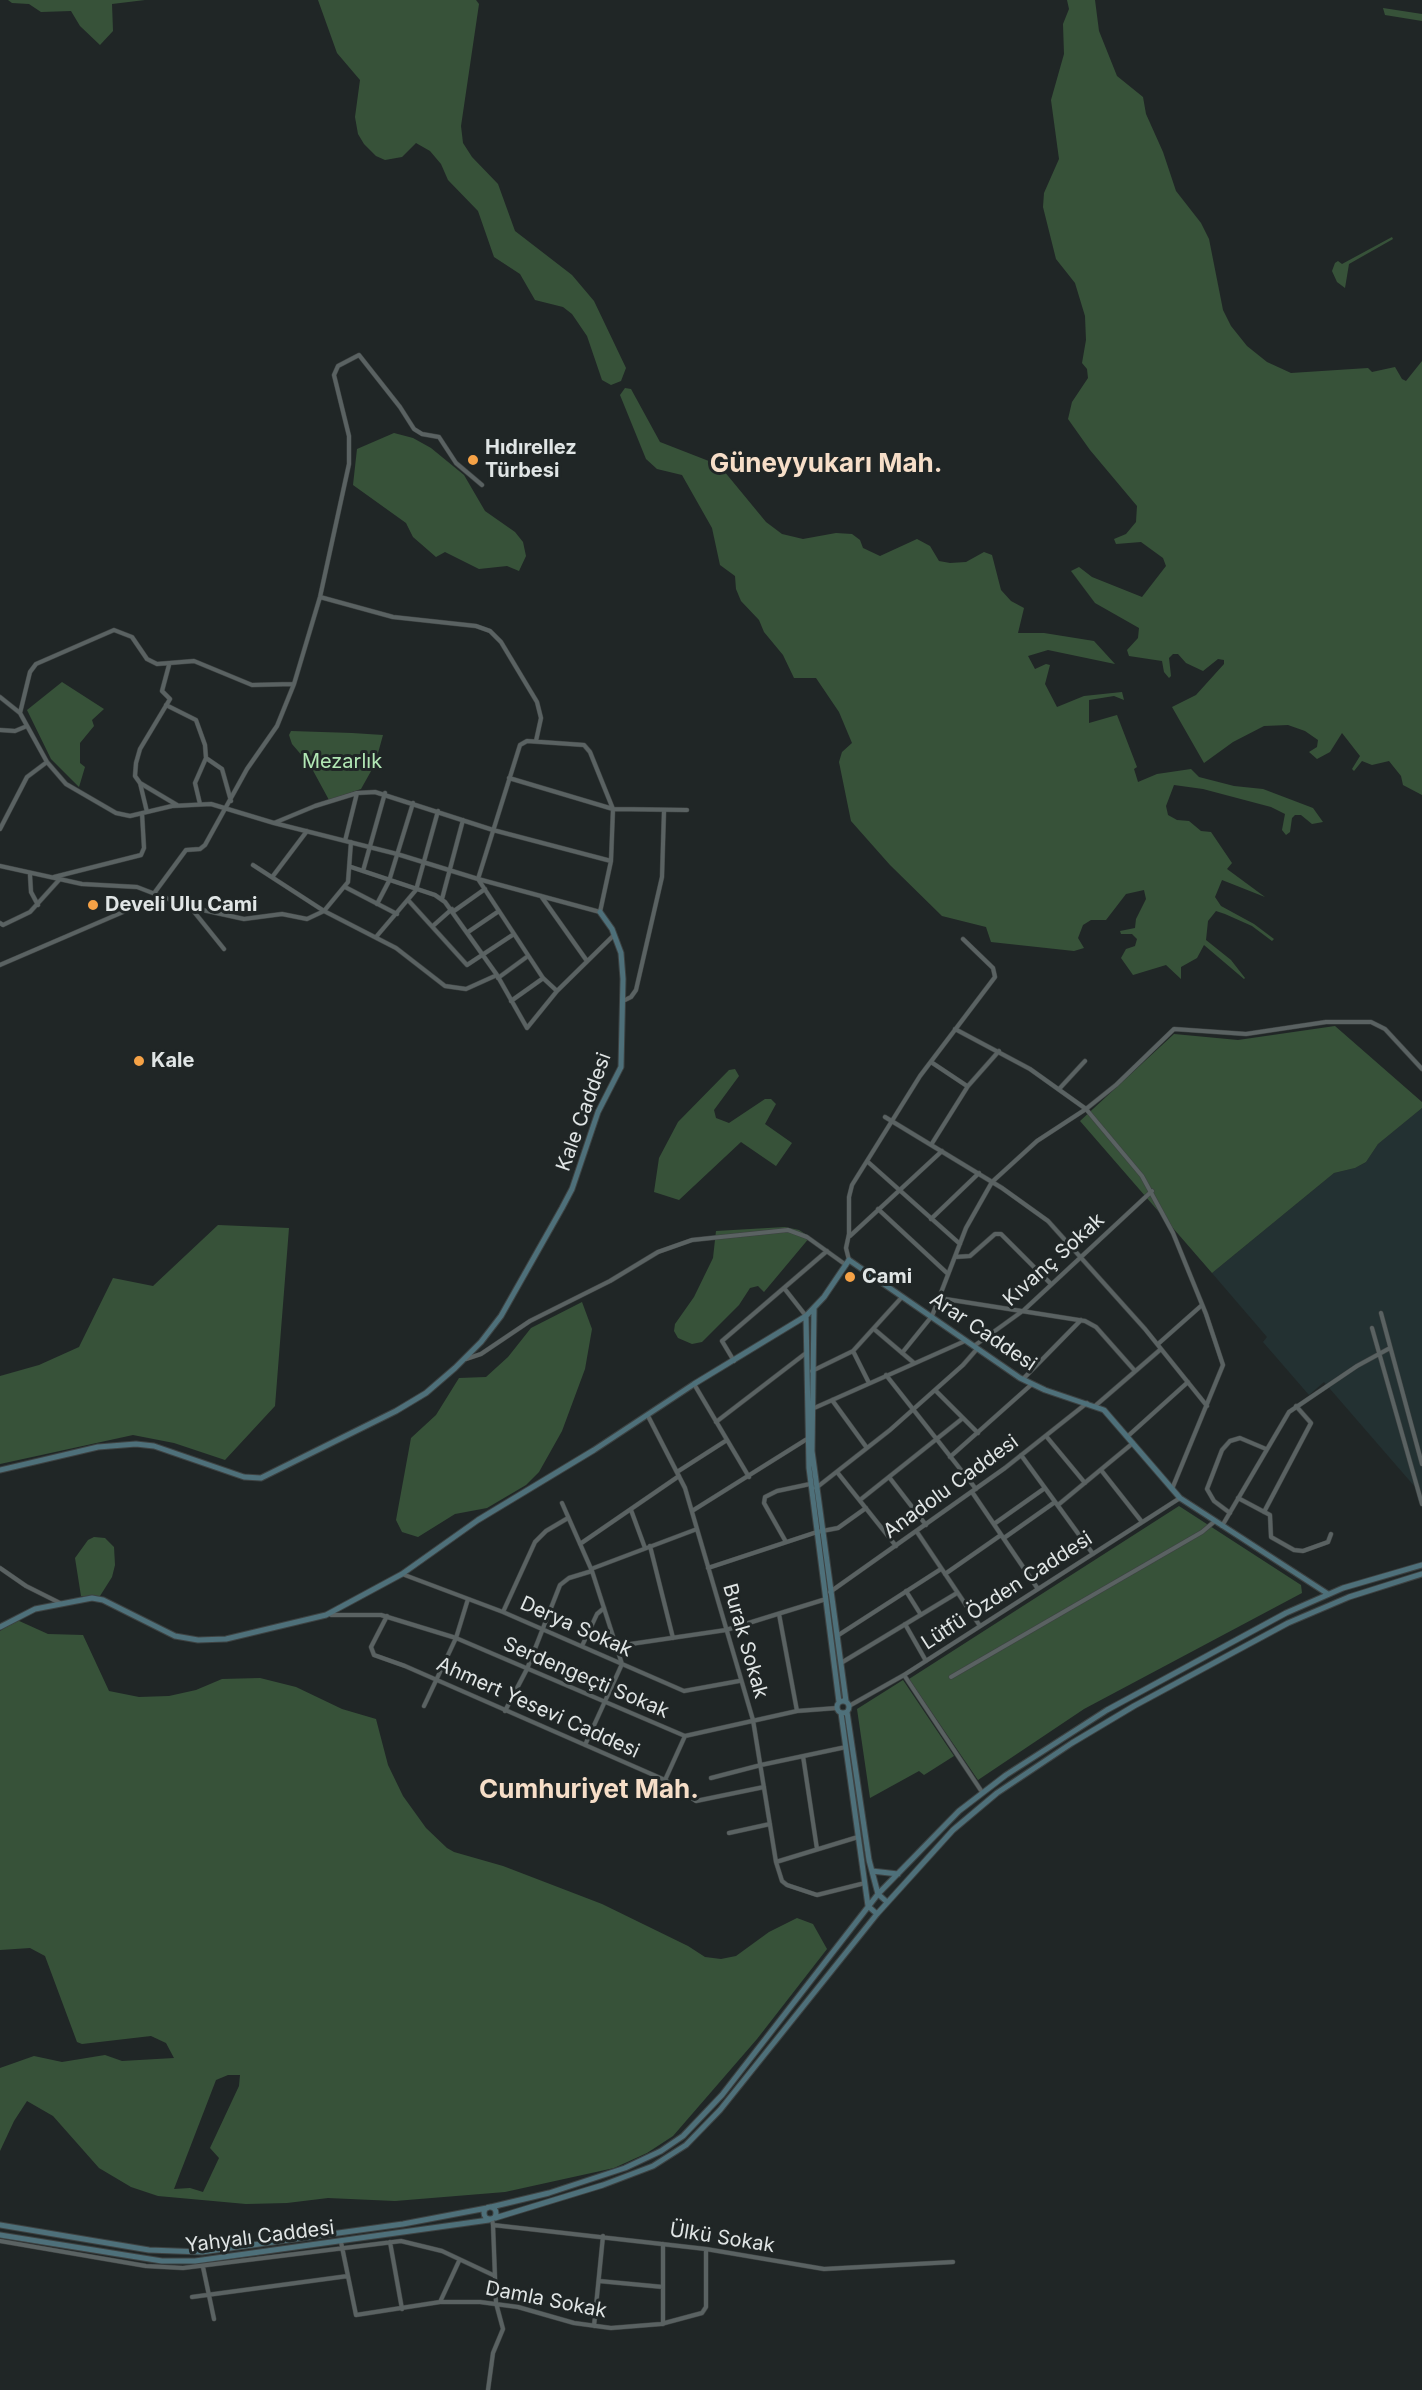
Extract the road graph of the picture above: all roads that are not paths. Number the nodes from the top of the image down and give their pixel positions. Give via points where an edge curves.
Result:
1 (482, 485) dead end
2 (320, 597) junction
3 (169, 664) junction
4 (295, 684) junction
5 (0, 697) edge
6 (166, 705) junction
7 (20, 714) junction
8 (27, 726) junction
9 (0, 730) edge
10 (536, 741) junction
11 (206, 758) junction
12 (47, 762) junction
13 (509, 778) junction
14 (140, 783) junction
15 (357, 793) junction
16 (385, 793) junction
17 (231, 801) junction
18 (413, 802) junction
19 (200, 804) junction
20 (177, 805) junction
21 (227, 809) junction
22 (613, 809) junction
23 (687, 810) dead end
24 (438, 811) junction
25 (664, 811) junction
26 (144, 812) junction
27 (464, 820) junction
28 (274, 823) junction
29 (0, 829) edge
30 (493, 830) junction
31 (307, 831) junction
32 (348, 842) junction
33 (370, 847) junction
34 (397, 854) junction
35 (611, 861) junction
36 (424, 862) junction
37 (254, 865) dead end
38 (0, 866) edge
39 (350, 867) junction
40 (450, 869) junction
41 (363, 871) junction
42 (30, 874) junction
43 (273, 876) junction
44 (50, 878) junction
45 (478, 879) junction
46 (59, 880) junction
47 (389, 881) junction
48 (345, 887) junction
49 (485, 889) junction
50 (416, 891) junction
51 (155, 892) junction
52 (541, 896) junction
53 (167, 898) junction
54 (442, 899) junction
55 (408, 900) junction
56 (377, 904) junction
57 (38, 905) junction
58 (189, 907) junction
59 (453, 910) junction
60 (324, 911) junction
61 (499, 911) junction
62 (600, 912) junction
63 (396, 914) junction
64 (0, 923) edge
65 (434, 926) junction
66 (468, 932) junction
67 (514, 934) junction
68 (615, 935) junction
69 (376, 937) junction
70 (963, 939) dead end
71 (224, 949) dead end
72 (484, 956) junction
73 (528, 956) junction
74 (587, 961) junction
75 (0, 965) edge
76 (498, 976) junction
77 (543, 978) junction
78 (557, 992) junction
79 (511, 1001) junction
80 (623, 1001) junction
81 (955, 1029) junction
82 (999, 1051) junction
83 (1085, 1061) dead end
84 (931, 1062) junction
85 (1422, 1069) edge
86 (968, 1086) junction
87 (1060, 1088) junction
88 (1086, 1109) junction
89 (885, 1117) dead end
90 (894, 1122) junction
91 (931, 1145) junction
92 (942, 1151) junction
93 (868, 1162) junction
94 (979, 1173) junction
95 (992, 1182) junction
96 (1152, 1191) junction
97 (900, 1192) junction
98 (878, 1209) junction
99 (931, 1219) junction
100 (848, 1238) junction
101 (960, 1244) junction
102 (827, 1251) junction
103 (1080, 1256) junction
104 (955, 1257) junction
105 (848, 1262) junction
106 (948, 1274) junction
107 (1051, 1284) junction
108 (784, 1288) junction
109 (903, 1296) junction
110 (939, 1298) junction
111 (1202, 1305) junction
112 (814, 1310) junction
113 (1024, 1310) junction
114 (1381, 1313) dead end
115 (806, 1316) junction
116 (932, 1316) junction
117 (1081, 1319) junction
118 (1372, 1328) dead end
119 (873, 1329) junction
120 (965, 1341) junction
121 (1159, 1346) junction
122 (975, 1348) junction
123 (1390, 1348) junction
124 (853, 1351) junction
125 (806, 1353) junction
126 (902, 1353) junction
127 (1379, 1354) junction
128 (465, 1359) junction
129 (734, 1361) junction
130 (914, 1363) junction
131 (812, 1371) junction
132 (1135, 1371) junction
133 (886, 1376) junction
134 (1023, 1379) junction
135 (1188, 1382) junction
136 (869, 1383) junction
137 (694, 1384) junction
138 (1032, 1384) junction
139 (935, 1390) junction
140 (832, 1400) junction
141 (1087, 1403) junction
142 (1095, 1406) junction
143 (1207, 1406) junction
144 (1296, 1406) junction
145 (811, 1410) junction
146 (913, 1410) junction
147 (648, 1416) junction
148 (963, 1418) junction
149 (716, 1422) junction
150 (978, 1433) junction
151 (1046, 1436) junction
152 (1128, 1436) junction
153 (807, 1439) junction
154 (937, 1439) junction
155 (727, 1440) junction
156 (1134, 1443) junction
157 (867, 1448) junction
158 (1266, 1449) junction
159 (1021, 1455) junction
160 (950, 1457) junction
161 (1422, 1464) edge
162 (0, 1470) edge
163 (1101, 1470) junction
164 (837, 1472) junction
165 (678, 1474) junction
166 (749, 1477) junction
167 (889, 1477) junction
168 (1085, 1483) junction
169 (813, 1486) junction
170 (1045, 1488) junction
171 (1172, 1489) junction
172 (974, 1490) junction
173 (1180, 1498) junction
174 (1238, 1498) junction
175 (860, 1500) junction
176 (562, 1503) dead end
177 (1056, 1504) junction
178 (1422, 1504) edge
179 (866, 1508) junction
180 (631, 1510) junction
181 (692, 1511) junction
182 (1264, 1512) junction
183 (1230, 1513) junction
184 (568, 1518) junction
185 (1215, 1521) junction
186 (1142, 1522) junction
187 (994, 1524) junction
188 (926, 1525) junction
189 (1222, 1526) junction
190 (697, 1529) junction
191 (819, 1532) junction
192 (916, 1532) junction
193 (1330, 1534) dead end
194 (1003, 1537) junction
195 (786, 1542) junction
196 (580, 1544) junction
197 (896, 1546) junction
198 (648, 1547) junction
199 (1093, 1554) junction
200 (1422, 1565) edge
201 (0, 1568) edge
202 (708, 1568) junction
203 (941, 1569) junction
204 (592, 1570) junction
205 (402, 1574) junction
206 (945, 1574) junction
207 (1422, 1574) edge
208 (1038, 1589) junction
209 (906, 1591) junction
210 (830, 1592) junction
211 (957, 1593) junction
212 (1328, 1594) junction
213 (468, 1599) junction
214 (826, 1599) junction
215 (61, 1604) junction
216 (604, 1608) junction
217 (503, 1612) junction
218 (779, 1614) junction
219 (326, 1615) junction
220 (921, 1615) junction
221 (387, 1616) junction
222 (905, 1624) junction
223 (980, 1626) junction
224 (0, 1627) edge
225 (542, 1628) junction
226 (726, 1630) junction
227 (836, 1637) junction
228 (456, 1638) junction
229 (673, 1638) junction
230 (582, 1646) junction
231 (616, 1646) junction
232 (926, 1661) junction
233 (622, 1664) junction
234 (840, 1664) junction
235 (527, 1669) junction
236 (904, 1675) junction
237 (951, 1677) dead end
238 (435, 1680) junction
239 (739, 1681) junction
240 (606, 1704) junction
241 (424, 1706) dead end
242 (843, 1707) junction
243 (506, 1711) junction
244 (796, 1712) junction
245 (753, 1720) junction
246 (685, 1736) junction
247 (585, 1745) junction
248 (846, 1747) junction
249 (803, 1756) junction
250 (761, 1765) junction
251 (711, 1778) dead end
252 (665, 1780) junction
253 (764, 1787) junction
254 (982, 1792) junction
255 (770, 1824) junction
256 (729, 1833) dead end
257 (859, 1837) junction
258 (817, 1849) junction
259 (776, 1862) junction
260 (872, 1871) junction
261 (898, 1874) junction
262 (866, 1883) junction
263 (878, 1894) junction
264 (887, 1902) junction
265 (868, 1906) junction
266 (877, 1914) junction
267 (489, 2208) junction
268 (492, 2220) junction
269 (0, 2225) edge
270 (0, 2235) edge
271 (603, 2236) junction
272 (0, 2241) edge
273 (341, 2242) junction
274 (390, 2242) junction
275 (663, 2244) junction
276 (342, 2249) junction
277 (706, 2249) junction
278 (459, 2261) junction
279 (953, 2262) dead end
280 (203, 2267) junction
281 (493, 2275) junction
282 (348, 2276) junction
283 (599, 2281) junction
284 (663, 2287) junction
285 (208, 2295) junction
286 (192, 2297) dead end
287 (440, 2302) junction
288 (496, 2303) junction
289 (402, 2309) junction
290 (214, 2319) dead end
291 (663, 2324) junction
292 (594, 2326) junction
293 (488, 2390) edge

1 - 2 street via 456,463 437,436 414,429 359,355 340,364 334,375 349,436 349,464
2 - 4 street
2 - 10 street via 393,617 490,631 535,697 541,718
3 - 4 street via 199,662 252,685
3 - 6 street via 162,691 170,699
3 - 7 street via 152,662 132,637 111,631 33,666
4 - 17 street via 277,726
5 - 7 street
6 - 11 street via 196,720
6 - 14 street via 138,753 135,774
7 - 8 street
8 - 9 street
8 - 12 street
10 - 13 street via 520,745
10 - 22 street via 586,746
11 - 17 street via 222,769
11 - 19 street via 195,783
12 - 26 street via 66,784 112,812
12 - 29 street via 27,777
13 - 22 street
13 - 30 street
14 - 20 street
14 - 26 street
15 - 16 street
15 - 28 street
15 - 32 street
16 - 18 street
16 - 33 street
17 - 21 street
18 - 24 street
18 - 34 street
19 - 20 street
19 - 21 street
20 - 26 street
21 - 28 street
21 - 51 street via 205,845 186,850
22 - 25 street
22 - 35 street
23 - 25 street
24 - 27 street
24 - 36 street
25 - 80 street via 662,877 636,990
26 - 44 street via 141,855
27 - 30 street
27 - 40 street
28 - 31 street
30 - 35 street
30 - 45 street
31 - 32 street
31 - 43 street
32 - 33 street
32 - 39 street
33 - 34 street
33 - 41 street
34 - 36 street
34 - 47 street
35 - 62 street
36 - 40 street
36 - 50 street
37 - 43 street
38 - 42 street
39 - 41 street
39 - 48 street
40 - 45 street
40 - 54 street
41 - 47 street
42 - 44 street
42 - 57 street via 31,892
43 - 60 street
44 - 46 street
45 - 49 street
45 - 52 street
46 - 51 street
46 - 57 street
47 - 50 street
47 - 56 street
48 - 56 street
48 - 60 street
49 - 59 street
49 - 61 street
50 - 54 street
50 - 55 street
51 - 53 street
52 - 62 street
52 - 74 street
53 - 58 street
53 - 75 street via 137,906
54 - 59 street
55 - 63 street
55 - 65 street
56 - 63 street
57 - 64 street via 3,925
58 - 60 street via 249,919 282,914 310,919
58 - 71 street
59 - 65 street
59 - 66 street
60 - 69 street
61 - 66 street
61 - 67 street
62 - 68 street, Kale Caddesi
63 - 69 street
65 - 72 street via 467,965
66 - 72 street
67 - 72 street
67 - 73 street
68 - 74 street
68 - 80 street, Kale Caddesi via 621,953
69 - 76 street via 406,954 449,988 470,988
70 - 81 street via 993,968 995,975
72 - 76 street
73 - 76 street
73 - 77 street
74 - 78 street
76 - 79 street
77 - 78 street
77 - 79 street
78 - 79 street via 527,1028
80 - 128 street, Kale Caddesi via 621,1067 598,1112 572,1189 501,1316
81 - 82 street
81 - 84 street
82 - 86 street
82 - 87 street
83 - 87 street
84 - 86 street
84 - 90 street
85 - 88 street via 1385,1029 1371,1022 1326,1022 1246,1034 1174,1029
86 - 91 street
87 - 88 street
88 - 95 street via 1037,1141
88 - 96 street
89 - 90 street
90 - 91 street
90 - 93 street
91 - 92 street
92 - 94 street
92 - 97 street
93 - 97 street
93 - 100 street via 850,1192
94 - 95 street
94 - 99 street
95 - 101 street
95 - 103 street via 1048,1221
96 - 103 street, Kıvanç Sokak
96 - 111 street
97 - 98 street
97 - 99 street
98 - 100 street
98 - 106 street
99 - 101 street
100 - 105 street
101 - 104 street
102 - 105 street
102 - 108 street
102 - 128 street via 802,1235 783,1230 682,1242
103 - 107 street, Kıvanç Sokak
103 - 121 street
104 - 106 street
104 - 107 street via 969,1256 1001,1234
105 - 109 street, Arar Caddesi
105 - 112 street
106 - 110 street
107 - 113 street, Kıvanç Sokak
108 - 115 street
108 - 129 street via 722,1341
109 - 116 street, Arar Caddesi
109 - 119 street
110 - 113 street
110 - 116 street
111 - 121 street
111 - 143 street via 1223,1365
112 - 115 street
112 - 131 street
113 - 117 street
113 - 122 street, Kıvanç Sokak
114 - 123 street
115 - 125 street
115 - 129 street
116 - 120 street, Arar Caddesi
116 - 126 street
117 - 132 street via 1096,1327
117 - 134 street
118 - 127 street
119 - 124 street
119 - 126 street
120 - 122 street, Arar Caddesi
120 - 130 street
121 - 132 street
121 - 135 street
122 - 134 street, Arar Caddesi
122 - 139 street, Kıvanç Sokak
123 - 127 street
123 - 161 street
124 - 131 street
124 - 136 street
125 - 149 street
125 - 153 street
126 - 130 street
127 - 144 street
127 - 178 street
128 - 162 street, Kale Caddesi via 408,1404 261,1478 237,1476 154,1446 136,1444 98,1447
129 - 137 street
130 - 133 street
131 - 145 street
132 - 142 street
133 - 136 street
133 - 146 street
134 - 138 street, Arar Caddesi
135 - 143 street
135 - 152 street
136 - 140 street
137 - 147 street
137 - 149 street
138 - 141 street, Arar Caddesi
138 - 150 street
139 - 146 street, Kıvanç Sokak
139 - 148 street
140 - 145 street
140 - 157 street
141 - 142 street, Arar Caddesi
141 - 151 street, Anadolu Caddesi
142 - 152 street, Arar Caddesi via 1111,1416
143 - 171 street
144 - 158 street via 1283,1419
144 - 182 street via 1311,1423
145 - 169 street
146 - 154 street
146 - 157 street, Kıvanç Sokak
147 - 165 street, Burak Sokak
147 - 205 street via 477,1520
148 - 150 street
148 - 154 street
149 - 155 street
150 - 160 street
151 - 159 street, Anadolu Caddesi
151 - 168 street
152 - 156 street, Arar Caddesi
153 - 166 street
153 - 169 street
154 - 160 street
154 - 167 street
155 - 165 street
155 - 166 street
156 - 163 street
156 - 171 street, Arar Caddesi
157 - 164 street, Kıvanç Sokak
158 - 174 street
158 - 183 street via 1240,1438 1230,1441 1222,1450 1207,1489 1214,1501
159 - 170 street
159 - 172 street, Anadolu Caddesi
160 - 172 street
163 - 168 street
163 - 186 street
164 - 169 street, Kıvanç Sokak
164 - 175 street
165 - 180 street
165 - 181 street, Burak Sokak
166 - 181 street
167 - 175 street
167 - 188 street
168 - 177 street
169 - 191 street
169 - 195 street via 777,1491 765,1497 764,1503
170 - 177 street
170 - 187 street
171 - 173 street, Arar Caddesi
172 - 187 street
172 - 188 street, Anadolu Caddesi
173 - 185 street, Arar Caddesi
173 - 186 street, Lütfü Özden Caddesi
174 - 182 street
174 - 183 street
175 - 179 street
176 - 184 street
177 - 194 street
177 - 199 street
179 - 191 street via 842,1527
179 - 197 street
180 - 196 street
180 - 198 street
181 - 190 street, Burak Sokak
182 - 193 street via 1271,1518 1272,1537 1294,1550 1303,1551 1328,1542
183 - 189 street
184 - 196 street
184 - 217 street via 535,1542
185 - 189 street, Arar Caddesi
185 - 237 street
186 - 199 street, Lütfü Özden Caddesi
187 - 194 street
188 - 192 street, Anadolu Caddesi
189 - 212 street, Arar Caddesi
190 - 198 street
190 - 202 street, Burak Sokak
191 - 195 street
191 - 210 street
191 - 214 street
192 - 197 street, Anadolu Caddesi
192 - 203 street
194 - 206 street
194 - 208 street
195 - 202 street
196 - 204 street
197 - 210 street, Anadolu Caddesi
198 - 204 street
198 - 229 street
199 - 208 street, Lütfü Özden Caddesi
200 - 212 street, Yahyalı Caddesi
201 - 215 street
202 - 226 street, Burak Sokak
203 - 206 street
203 - 209 street
204 - 216 street
204 - 225 street via 562,1583
205 - 213 street, Derya Sokak
205 - 219 street
206 - 211 street
207 - 264 street, Yahyalı Caddesi via 1303,1616 1072,1743 973,1811
208 - 223 street, Lütfü Özden Caddesi
209 - 220 street
209 - 227 street
210 - 227 street
211 - 220 street
211 - 223 street
212 - 254 street, Yahyalı Caddesi via 1107,1710
213 - 217 street, Derya Sokak
213 - 228 street
214 - 218 street
214 - 242 street
215 - 219 street via 99,1599 175,1636 207,1640
215 - 224 street via 29,1611
216 - 230 street via 597,1614
216 - 231 street
217 - 225 street, Derya Sokak
218 - 226 street
218 - 244 street
219 - 221 street, Serdengeçti Sokak via 354,1612
220 - 222 street
221 - 228 street, Serdengeçti Sokak
221 - 238 street, Ahmert Yesevi Caddesi via 371,1647 372,1653
222 - 232 street
222 - 234 street
223 - 232 street, Lütfü Özden Caddesi
225 - 230 street, Derya Sokak
225 - 235 street
226 - 229 street
226 - 239 street, Burak Sokak
227 - 234 street
228 - 235 street, Serdengeçti Sokak
228 - 238 street
229 - 231 street
230 - 233 street, Derya Sokak
231 - 233 street
232 - 236 street, Lütfü Özden Caddesi
233 - 239 street, Derya Sokak via 686,1691
233 - 240 street
234 - 242 street
235 - 240 street, Serdengeçti Sokak
235 - 243 street
236 - 242 street, Lütfü Özden Caddesi
236 - 254 street
238 - 241 street
238 - 243 street, Ahmert Yesevi Caddesi
239 - 245 street, Burak Sokak
240 - 246 street, Serdengeçti Sokak
240 - 247 street
242 - 244 street, Serdengeçti Sokak
242 - 248 street
242 - 260 street
243 - 247 street, Ahmert Yesevi Caddesi
244 - 245 street, Serdengeçti Sokak
245 - 246 street, Serdengeçti Sokak
245 - 250 street, Burak Sokak
246 - 252 street
247 - 252 street, Ahmert Yesevi Caddesi
248 - 249 street
248 - 257 street
249 - 250 street
249 - 258 street
250 - 251 street
250 - 253 street, Burak Sokak
252 - 253 street, Ahmert Yesevi Caddesi via 696,1801
253 - 255 street, Burak Sokak
254 - 261 street, Yahyalı Caddesi
255 - 256 street
255 - 259 street, Burak Sokak
257 - 258 street
257 - 262 street
258 - 259 street
259 - 262 street, Burak Sokak via 784,1883 817,1895
260 - 261 street
260 - 263 street
261 - 263 street, Yahyalı Caddesi
262 - 265 street
263 - 264 street
263 - 265 street, Yahyalı Caddesi
264 - 266 street, Yahyalı Caddesi
265 - 266 street
265 - 267 street, Yahyalı Caddesi via 722,2095 683,2136 625,2168
266 - 268 street, Yahyalı Caddesi via 720,2110 686,2145 653,2166
267 - 268 street via 496,2211
267 - 268 street via 484,2213
267 - 269 street, Yahyalı Caddesi via 202,2252 149,2250
268 - 271 street, Ülkü Sokak
268 - 273 street, Yahyalı Caddesi
268 - 281 street
270 - 273 street, Yahyalı Caddesi via 173,2262
271 - 275 street, Ülkü Sokak
271 - 283 street
272 - 280 street via 146,2266
273 - 276 street, Damla Sokak
274 - 276 street
274 - 278 street via 442,2251
274 - 289 street
275 - 277 street, Ülkü Sokak
275 - 284 street
276 - 280 street
276 - 282 street, Damla Sokak
277 - 279 street, Ülkü Sokak via 824,2269
277 - 291 street, Damla Sokak via 705,2310
278 - 281 street
278 - 287 street
280 - 285 street
281 - 288 street
282 - 285 street
282 - 289 street, Damla Sokak via 356,2315
283 - 284 street
283 - 292 street
284 - 291 street
285 - 286 street
285 - 290 street
287 - 288 street, Damla Sokak
287 - 289 street, Damla Sokak
288 - 292 street, Damla Sokak
288 - 293 street via 503,2330 493,2353
291 - 292 street, Damla Sokak

